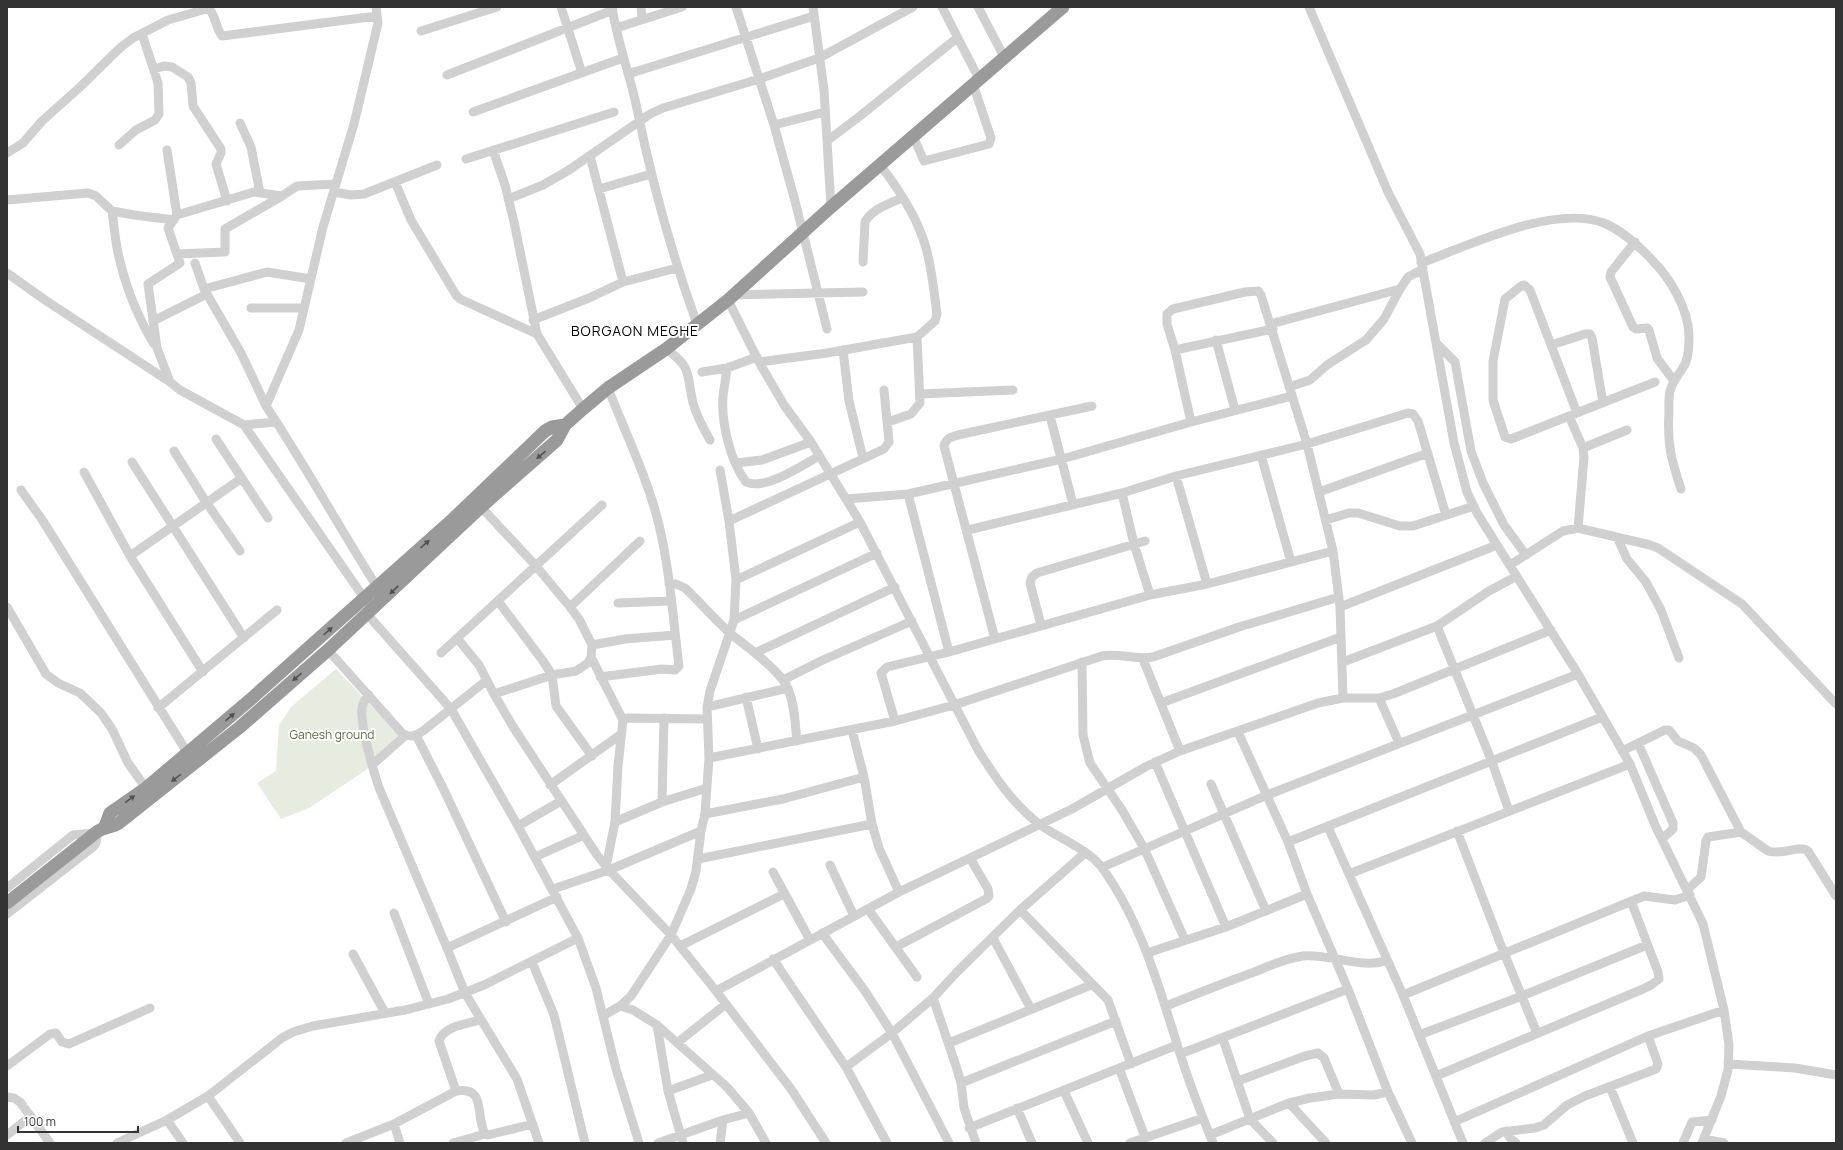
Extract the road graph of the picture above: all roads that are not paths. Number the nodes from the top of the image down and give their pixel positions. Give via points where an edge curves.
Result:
1 (497, 7) edge
2 (561, 7) edge
3 (640, 7) edge
4 (682, 7) edge
5 (736, 7) edge
6 (913, 7) edge
7 (942, 7) edge
8 (978, 7) edge
9 (1063, 7) edge
10 (1309, 7) edge
11 (612, 9) edge
12 (815, 10) edge
13 (377, 11) edge
14 (642, 19) junction
15 (568, 27) junction
16 (616, 28) junction
17 (421, 31) dead end
18 (142, 34) junction
19 (745, 38) junction
20 (957, 38) junction
21 (1004, 57) junction
22 (623, 58) junction
23 (819, 58) junction
24 (154, 69) junction
25 (582, 73) junction
26 (628, 74) junction
27 (447, 75) dead end
28 (759, 79) junction
29 (976, 82) junction
30 (473, 112) dead end
31 (614, 112) dead end
32 (825, 112) junction
33 (639, 122) junction
34 (240, 123) dead end
35 (774, 125) junction
36 (913, 136) junction
37 (827, 141) junction
38 (120, 145) dead end
39 (167, 150) dead end
40 (493, 150) junction
41 (7, 152) edge
42 (590, 156) junction
43 (466, 159) dead end
44 (880, 164) junction
45 (437, 165) dead end
46 (650, 174) junction
47 (395, 182) junction
48 (335, 188) junction
49 (599, 189) junction
50 (260, 193) junction
51 (282, 196) junction
52 (902, 198) junction
53 (508, 199) junction
54 (7, 200) edge
55 (227, 201) junction
56 (831, 207) junction
57 (112, 211) junction
58 (176, 217) junction
59 (804, 231) junction
60 (1635, 242) junction
61 (177, 254) junction
62 (863, 262) dead end
63 (195, 263) dead end
64 (1422, 266) junction
65 (677, 268) junction
66 (7, 273) edge
67 (311, 279) junction
68 (623, 282) junction
69 (1400, 289) junction
70 (206, 291) junction
71 (863, 292) dead end
72 (818, 293) junction
73 (730, 298) junction
74 (251, 308) dead end
75 (304, 308) junction
76 (533, 320) junction
77 (153, 321) junction
78 (697, 324) junction
79 (1272, 326) junction
80 (827, 329) dead end
81 (537, 334) junction
82 (917, 337) junction
83 (1216, 340) junction
84 (1436, 343) junction
85 (1551, 345) junction
86 (157, 348) junction
87 (666, 349) junction
88 (843, 350) junction
89 (1175, 350) junction
90 (758, 359) junction
91 (727, 368) junction
92 (702, 372) dead end
93 (1674, 381) junction
94 (170, 382) junction
95 (1655, 382) dead end
96 (608, 388) junction
97 (884, 390) dead end
98 (1012, 390) dead end
99 (1290, 391) junction
100 (920, 394) junction
101 (1603, 403) junction
102 (266, 406) junction
103 (1092, 406) dead end
104 (583, 409) junction
105 (1235, 410) junction
106 (1573, 415) junction
107 (1050, 416) junction
108 (276, 422) junction
109 (888, 422) junction
110 (1191, 422) junction
111 (244, 425) junction
112 (565, 425) junction
113 (1627, 430) dead end
114 (216, 439) dead end
115 (710, 440) dead end
116 (811, 442) junction
117 (1307, 444) junction
118 (1583, 448) junction
119 (174, 451) dead end
120 (1428, 453) junction
121 (1261, 455) junction
122 (819, 456) junction
123 (863, 458) junction
124 (1062, 459) junction
125 (132, 462) dead end
126 (736, 463) junction
127 (720, 470) dead end
128 (84, 472) dead end
129 (831, 474) junction
130 (1176, 476) junction
131 (242, 478) junction
132 (955, 483) junction
133 (1681, 489) dead end
134 (21, 490) dead end
135 (1122, 492) junction
136 (1319, 492) junction
137 (908, 494) junction
138 (846, 498) junction
139 (206, 502) junction
140 (1073, 504) junction
141 (602, 505) dead end
142 (1474, 506) junction
143 (481, 507) junction
144 (1446, 515) junction
145 (268, 518) dead end
146 (1326, 520) junction
147 (729, 521) junction
148 (860, 522) junction
149 (173, 526) junction
150 (1578, 528) junction
151 (968, 530) junction
152 (1617, 537) junction
153 (640, 541) dead end
154 (1145, 541) dead end
155 (1134, 544) junction
156 (1498, 545) junction
157 (240, 551) dead end
158 (1333, 551) junction
159 (877, 553) junction
160 (1526, 554) junction
161 (130, 556) junction
162 (1292, 562) junction
163 (1510, 565) junction
164 (536, 566) junction
165 (1517, 576) junction
166 (736, 580) junction
167 (669, 584) junction
168 (1207, 584) junction
169 (377, 587) junction
170 (895, 587) junction
171 (1150, 595) junction
172 (1339, 597) junction
173 (364, 599) junction
174 (498, 601) junction
175 (670, 601) junction
176 (618, 603) dead end
177 (7, 607) edge
178 (570, 607) junction
179 (1340, 607) junction
180 (277, 610) dead end
181 (369, 612) junction
182 (734, 620) junction
183 (912, 621) junction
184 (1041, 626) junction
185 (1437, 626) junction
186 (1551, 630) junction
187 (730, 633) junction
188 (675, 635) junction
189 (1341, 637) junction
190 (244, 638) junction
191 (457, 638) junction
192 (995, 640) junction
193 (592, 645) junction
194 (328, 650) junction
195 (949, 652) junction
196 (441, 653) dead end
197 (755, 653) junction
198 (591, 657) junction
199 (929, 657) junction
200 (1679, 658) dead end
201 (1143, 659) junction
202 (1082, 662) junction
203 (1343, 662) junction
204 (1455, 670) junction
205 (202, 672) junction
206 (1578, 674) junction
207 (552, 675) junction
208 (600, 677) junction
209 (487, 680) junction
210 (786, 684) junction
211 (494, 694) junction
212 (369, 695) junction
213 (746, 697) junction
214 (1343, 698) junction
215 (1379, 698) junction
216 (1160, 703) junction
217 (1836, 704) edge
218 (954, 705) junction
219 (707, 707) junction
220 (158, 708) junction
221 (451, 709) junction
222 (1473, 714) junction
223 (1602, 717) junction
224 (664, 718) junction
225 (707, 719) junction
226 (623, 720) junction
227 (895, 721) junction
228 (852, 730) junction
229 (1238, 732) junction
230 (406, 735) junction
231 (416, 735) junction
232 (620, 735) junction
233 (797, 741) junction
234 (1399, 743) junction
235 (1638, 743) junction
236 (758, 749) junction
237 (1180, 751) junction
238 (1622, 751) junction
239 (592, 756) junction
240 (191, 758) junction
241 (709, 758) junction
242 (1155, 762) junction
243 (1492, 762) junction
244 (1630, 764) junction
245 (372, 765) junction
246 (864, 777) junction
247 (1211, 784) dead end
248 (550, 786) junction
249 (146, 788) junction
250 (707, 788) junction
251 (1108, 788) junction
252 (1267, 795) junction
253 (561, 801) junction
254 (662, 802) junction
255 (1509, 811) junction
256 (705, 814) junction
257 (1224, 814) junction
258 (615, 822) junction
259 (872, 824) junction
260 (1039, 824) junction
261 (518, 826) junction
262 (1328, 827) junction
263 (98, 831) junction
264 (701, 831) junction
265 (1184, 831) junction
266 (1457, 831) junction
267 (1741, 832) junction
268 (584, 835) junction
269 (1662, 839) junction
270 (1288, 842) junction
271 (1144, 848) junction
272 (1085, 853) junction
273 (535, 857) junction
274 (970, 858) junction
275 (698, 859) junction
276 (830, 865) dead end
277 (1102, 867) junction
278 (608, 868) junction
279 (772, 872) dead end
280 (1349, 874) junction
281 (7, 888) edge
282 (553, 889) junction
283 (899, 892) junction
284 (1688, 892) junction
285 (784, 894) junction
286 (1308, 894) junction
287 (1836, 896) edge
288 (557, 898) junction
289 (1631, 901) junction
290 (7, 903) edge
291 (868, 909) junction
292 (1020, 910) junction
293 (1266, 911) junction
294 (394, 913) dead end
295 (7, 914) edge
296 (854, 916) junction
297 (506, 922) junction
298 (1226, 927) junction
299 (822, 933) junction
300 (671, 935) junction
301 (578, 938) junction
302 (993, 938) junction
303 (810, 940) junction
304 (1185, 940) junction
305 (1647, 944) junction
306 (680, 946) junction
307 (896, 947) junction
308 (447, 948) junction
309 (1504, 952) junction
310 (1147, 953) junction
311 (353, 954) dead end
312 (1334, 958) junction
313 (773, 959) junction
314 (1387, 960) junction
315 (532, 962) junction
316 (917, 977) dead end
317 (1092, 985) junction
318 (1348, 989) junction
319 (716, 991) junction
320 (465, 993) junction
321 (1403, 995) junction
322 (1522, 996) junction
323 (933, 998) junction
324 (430, 1004) junction
325 (726, 1004) junction
326 (620, 1006) junction
327 (1166, 1006) junction
328 (150, 1008) dead end
329 (1031, 1010) junction
330 (1724, 1010) junction
331 (385, 1013) junction
332 (604, 1016) junction
333 (480, 1020) junction
334 (1116, 1021) junction
335 (657, 1025) junction
336 (892, 1033) junction
337 (1538, 1034) junction
338 (1419, 1035) junction
339 (1648, 1036) junction
340 (1223, 1039) junction
341 (677, 1043) junction
342 (949, 1043) junction
343 (1178, 1049) junction
344 (1132, 1064) junction
345 (1728, 1064) junction
346 (7, 1066) edge
347 (846, 1067) junction
348 (1119, 1068) junction
349 (1836, 1074) edge
350 (712, 1075) junction
351 (1436, 1076) junction
352 (1238, 1082) junction
353 (961, 1083) junction
354 (1610, 1087) junction
355 (456, 1091) junction
356 (668, 1091) junction
357 (1064, 1091) junction
358 (1388, 1092) junction
359 (1339, 1094) junction
360 (208, 1096) junction
361 (7, 1097) edge
362 (1289, 1103) junction
363 (1017, 1108) junction
364 (749, 1113) junction
365 (31, 1116) junction
366 (1203, 1118) junction
367 (1250, 1119) junction
368 (167, 1120) junction
369 (723, 1120) junction
370 (1712, 1120) junction
371 (1454, 1122) junction
372 (394, 1124) junction
373 (533, 1124) junction
374 (969, 1128) junction
375 (1506, 1131) junction
376 (485, 1134) junction
377 (7, 1135) edge
378 (1145, 1137) junction
379 (681, 1139) edge
380 (1212, 1139) edge
381 (45, 1141) edge
382 (1703, 1141) edge
383 (636, 1142) edge
384 (119, 1143) edge
385 (183, 1143) edge
386 (240, 1143) edge
387 (346, 1143) edge
388 (400, 1143) edge
389 (453, 1143) edge
390 (539, 1143) edge
391 (585, 1143) edge
392 (658, 1143) edge
393 (720, 1143) edge
394 (766, 1143) edge
395 (826, 1143) edge
396 (887, 1143) edge
397 (950, 1143) edge
398 (976, 1143) edge
399 (1032, 1143) edge
400 (1088, 1143) edge
401 (1130, 1143) edge
402 (1274, 1143) edge
403 (1326, 1143) edge
404 (1412, 1143) edge
405 (1463, 1143) edge
406 (1486, 1143) edge
407 (1516, 1143) edge
408 (1633, 1143) edge
409 (1683, 1143) edge
410 (1724, 1143) edge

1 - 17 street
2 - 15 street
3 - 14 street
4 - 14 street
5 - 19 street
6 - 23 street
7 - 20 street
8 - 21 street
9 - 21 highway
10 - 64 street via 1388,192 1420,254
11 - 15 street
11 - 16 street
12 - 19 street
12 - 23 street
13 - 18 street via 222,36 214,14 206,9 168,20
13 - 48 street via 378,23
14 - 16 street
15 - 25 street
15 - 27 street
16 - 22 street
18 - 24 street
18 - 41 street via 121,47 42,121 23,143
19 - 26 street
19 - 28 street
20 - 29 street
20 - 37 street
21 - 29 highway
22 - 25 street
22 - 26 street
23 - 28 street
23 - 32 street
24 - 38 street via 158,83 159,114 155,120 136,130
24 - 55 street via 172,67 188,77 193,106 221,153 216,164
25 - 30 street
26 - 33 street
28 - 33 street via 663,108
28 - 35 street
29 - 36 highway
29 - 36 street via 991,141 989,144 924,160
31 - 40 street
32 - 35 street
32 - 37 street
33 - 42 street
33 - 46 street
34 - 50 street via 251,147
35 - 59 street
36 - 44 highway
37 - 56 street
39 - 58 street
40 - 43 street
40 - 53 street
42 - 49 street
42 - 53 street via 543,185
44 - 52 street
44 - 56 highway
45 - 47 street
46 - 49 street
46 - 65 street
47 - 48 street via 364,194 351,195
47 - 81 street via 411,220 456,295
48 - 51 street via 298,186
48 - 67 street
49 - 68 street
50 - 51 street
50 - 55 street via 254,192
51 - 61 street via 226,229 225,252
52 - 62 street via 872,213 865,222
52 - 82 street via 926,248 937,314 935,321
53 - 76 street
54 - 57 street via 88,193 96,196
55 - 58 street
56 - 59 highway
57 - 58 street
57 - 86 street via 123,275 143,325
58 - 61 street via 168,228
59 - 72 street
59 - 73 highway
60 - 64 street via 1604,223 1572,218 1554,219 1507,231
60 - 93 street via 1669,280 1677,294 1687,324 1688,356
60 - 93 street via 1611,272 1610,277 1632,327 1649,330 1656,358
61 - 77 street via 180,263 148,284
63 - 70 street
64 - 69 street via 1408,277
64 - 84 street
65 - 68 street
65 - 78 street
66 - 94 street
67 - 70 street via 267,272
67 - 75 street
68 - 76 street
69 - 79 street
69 - 99 street via 1384,319 1366,340 1327,365 1310,380
70 - 77 street
70 - 102 street via 241,353
71 - 72 street
72 - 73 street
72 - 80 street
73 - 78 highway
73 - 90 street
74 - 75 street
75 - 102 street via 299,330
76 - 81 street
77 - 86 street
78 - 87 highway
79 - 83 street
79 - 89 street via 1258,291 1173,309 1166,318
79 - 99 street
81 - 104 street
82 - 88 street
82 - 100 street
83 - 89 street
83 - 105 street
84 - 142 street via 1454,443 1467,492
84 - 160 street via 1456,362 1471,451 1483,483 1504,525
85 - 101 street via 1590,334
85 - 106 street
85 - 106 street via 1530,290 1524,285 1521,286 1509,295 1504,304 1493,361 1493,400 1503,434 1508,439
86 - 94 street
87 - 96 highway
87 - 115 street via 686,366 696,413
88 - 90 street
88 - 123 street via 849,400
89 - 110 street
90 - 91 street
90 - 116 street via 784,405
91 - 92 street
91 - 126 street via 723,406 726,434
93 - 133 street via 1670,393 1668,432 1672,460
94 - 111 street via 191,397
95 - 101 street
96 - 104 highway
96 - 167 street via 659,523
97 - 109 street
98 - 100 street
99 - 105 street
99 - 117 street
100 - 109 street via 917,409 905,418
101 - 106 street
102 - 108 street
103 - 107 street
104 - 112 highway
105 - 110 street
106 - 118 street
107 - 124 street
107 - 132 street via 948,439 944,446
108 - 111 street
108 - 169 street
109 - 123 street via 888,446
110 - 124 street
111 - 173 street
112 -> 143 highway via 557,440
169 -> 112 highway via 545,431
113 - 118 street
114 - 131 street
116 - 122 street
116 - 126 street via 762,460
117 - 120 street via 1408,413 1413,414 1418,421
117 - 121 street
117 - 136 street
118 - 150 street
119 - 139 street
120 - 136 street
120 - 144 street
121 - 130 street
121 - 162 street
122 - 126 street via 783,475 755,484 746,482
122 - 129 street
123 - 129 street
124 - 132 street
124 - 140 street
125 - 149 street
127 - 147 street
128 - 161 street
129 - 138 street
129 - 147 street
130 - 135 street
130 - 168 street
131 - 139 street
131 - 145 street
132 - 137 street
132 - 151 street
134 - 220 street
135 - 140 street
135 - 155 street
136 - 146 street
137 - 138 street
137 - 195 street
138 - 148 street
139 - 149 street
139 - 157 street
140 - 151 street
141 - 164 street
142 - 144 street
142 - 156 street
143 - 164 street
143 -> 181 highway
144 - 146 street via 1413,526 1400,526 1358,513
146 - 158 street
147 - 166 street
148 - 159 street
148 - 166 street
149 - 161 street
149 - 190 street
150 - 152 street
150 - 160 street via 1563,530
151 - 192 street
152 - 200 street via 1627,559 1644,578 1661,610
152 - 217 street via 1658,548 1742,604
153 - 178 street
154 - 155 street
155 - 171 street
155 - 184 street via 1045,569 1032,577 1030,584
156 - 163 street
156 - 179 street
158 - 162 street
158 - 172 street
159 - 170 street
159 - 182 street
160 - 163 street
161 - 205 street
162 - 168 street
163 - 165 street
164 - 174 street
164 - 178 street
165 - 185 street via 1489,591
165 - 186 street
166 - 182 street
167 - 175 street
167 - 187 street via 685,588
168 - 171 street
169 - 173 highway
170 - 183 street
170 - 197 street
171 - 184 street
172 - 179 street
172 - 201 street
173 - 181 street
240 -> 173 highway
174 - 191 street
174 - 207 street
175 - 176 street
175 - 188 street
177 - 249 street via 46,674 58,683 80,693 107,721 124,757
178 - 193 street
179 - 189 street
180 - 190 street
181 - 194 highway
181 - 221 street
182 - 187 street
183 - 199 street
183 - 210 street via 823,660
184 - 192 street
185 - 203 street
185 - 204 street
186 - 204 street
186 - 206 street
187 - 197 street
187 - 219 street
188 - 193 street via 625,639
188 - 208 street via 678,669
189 - 203 street
189 - 216 street
190 - 205 street
191 - 196 street
191 - 209 street via 479,665
192 - 195 street
193 - 198 street
194 - 212 street
194 -> 240 highway via 240,727
195 - 199 street
197 - 210 street
198 - 207 street via 588,663 576,671
198 - 208 street
199 - 218 street
199 - 227 street via 887,667 882,671
201 - 202 street via 1113,654
201 - 216 street
202 - 218 street
202 - 251 street via 1083,735 1086,752 1090,763
203 - 214 street
204 - 215 street
204 - 222 street
205 - 220 street
206 - 222 street
206 - 223 street
207 - 211 street
207 - 239 street via 556,706
208 - 226 street
209 - 211 street
209 - 221 street
210 - 213 street
210 - 233 street via 792,700
211 - 248 street
212 - 230 street
212 - 245 street via 363,702 362,710
213 - 219 street
213 - 236 street
214 - 215 street
214 - 229 street via 1318,703
215 - 234 street
216 - 237 street
218 - 227 street
218 - 260 street via 999,784
219 - 225 street
220 - 240 street
221 - 231 street
221 - 261 street
222 - 234 street
222 - 243 street
223 - 238 street
223 - 243 street
224 - 225 street
224 - 226 street
224 - 254 street
225 - 241 street
226 - 232 street
227 - 228 street
228 - 233 street
228 - 246 street
229 - 237 street
229 - 252 street
230 - 231 street
230 - 245 street
231 - 297 street
232 - 239 street
232 - 258 street
233 - 236 street
234 - 252 street
235 - 238 street
235 - 267 street via 1667,729 1678,741 1698,751
235 - 269 street via 1673,822 1673,829
236 - 241 street
237 - 242 street
238 - 244 street
239 - 248 street
240 - 249 highway
240 -> 263 highway via 119,824
241 - 250 street
242 - 251 street
242 - 265 street
243 - 255 street
243 - 262 street
244 - 255 street
244 - 269 street
245 - 308 street via 380,790
246 - 256 street via 783,799
246 - 259 street
247 - 257 street
248 - 253 street
263 -> 249 highway via 108,815
250 - 254 street
250 - 256 street
251 - 260 street
251 - 271 street
252 - 257 street
252 - 270 street
253 - 261 street
253 - 268 street
254 - 258 street
255 - 266 street
256 - 264 street
257 - 265 street
257 - 293 street
258 - 278 street
259 - 275 street
259 - 283 street via 878,848
260 - 272 street
260 - 274 street
261 - 273 street
262 - 270 street
262 - 280 street
263 - 281 street via 74,835
263 - 290 highway
263 - 295 street via 93,847
264 - 275 street
264 - 278 street
265 - 271 street
265 - 298 street
266 - 280 street
266 - 309 street
267 - 284 street via 1708,837 1701,877
267 - 287 street via 1772,853 1804,848
268 - 273 street
268 - 278 street
269 - 284 street
270 - 286 street
271 - 277 street
271 - 304 street
272 - 277 street
272 - 292 street
273 - 282 street
274 - 283 street
274 - 307 street via 988,888 989,896
275 - 300 street via 691,889
276 - 296 street
277 - 310 street via 1124,903
278 - 282 street
278 - 300 street
279 - 285 street
280 - 314 street
282 - 288 street
283 - 291 street
284 - 289 street via 1675,900 1644,896
284 - 330 street via 1703,924
285 - 303 street
285 - 306 street
286 - 293 street
286 - 312 street
288 - 297 street
288 - 301 street
289 - 305 street
289 - 309 street
291 - 296 street
291 - 307 street
292 - 302 street
292 - 317 street
293 - 298 street
294 - 324 street
296 - 299 street
297 - 308 street
298 - 304 street
299 - 303 street
299 - 336 street
300 - 306 street
300 - 326 street via 640,984
301 - 315 street
301 - 332 street
302 - 323 street
302 - 329 street
303 - 313 street
304 - 310 street
305 - 322 street
305 - 337 street via 1659,976 1656,982
306 - 319 street
307 - 316 street
308 - 320 street
309 - 321 street
309 - 322 street
310 - 327 street
311 - 331 street
312 - 314 street via 1371,964
312 - 318 street
312 - 327 street via 1304,956 1289,960
313 - 319 street
313 - 347 street
314 - 321 street
315 - 320 street
315 - 391 street via 554,1015
317 - 329 street
317 - 334 street via 1108,1000
318 - 340 street
318 - 358 street
319 - 325 street
320 - 324 street
320 - 333 street
321 - 338 street
322 - 337 street
322 - 338 street
323 - 336 street
323 - 342 street
324 - 331 street
325 - 341 street
325 - 395 street via 792,1089
326 - 332 street
326 - 335 street via 633,1010
327 - 343 street
328 - 346 street via 69,1044 62,1042 56,1033 50,1034
329 - 342 street
330 - 339 street
330 - 345 street via 1729,1045
331 - 360 street via 293,1032
332 - 383 street
333 - 355 street via 448,1029 440,1036 439,1046
333 - 373 street via 517,1079
334 - 344 street
334 - 353 street
335 - 341 street
335 - 356 street
336 - 347 street
336 - 397 street
337 - 351 street
338 - 351 street
339 - 354 street via 1658,1067
339 - 371 street
340 - 343 street
340 - 352 street
341 - 350 street
342 - 353 street
343 - 344 street
343 - 366 street
344 - 348 street
345 - 349 street via 1795,1068
345 - 370 street via 1721,1096
347 - 396 street
348 - 357 street
348 - 378 street
350 - 356 street
350 - 364 street
351 - 371 street
352 - 359 street via 1318,1053 1324,1058
352 - 367 street
353 - 374 street
354 - 375 street via 1567,1105 1544,1125
354 - 408 street
355 - 372 street
355 - 376 street via 465,1090 473,1093
356 - 379 street
357 - 363 street
357 - 400 street
358 - 359 street via 1374,1095
358 - 404 street
359 - 362 street
360 - 368 street
360 - 386 street
361 - 365 street via 20,1102
362 - 367 street
362 - 403 street
363 - 374 street
363 - 399 street
364 - 369 street
364 - 394 street
365 - 377 street
365 - 381 street
366 - 378 street
366 - 380 street
367 - 380 street
367 - 402 street
368 - 384 street
368 - 385 street
369 - 379 street
369 - 393 street
370 - 382 street
370 - 409 street via 1692,1122
371 - 405 street
372 - 387 street
372 - 388 street
373 - 376 street
373 - 390 street
374 - 398 street
375 - 406 street via 1497,1134
375 - 407 street
376 - 389 street
378 - 401 street
379 - 392 street
382 - 410 street

